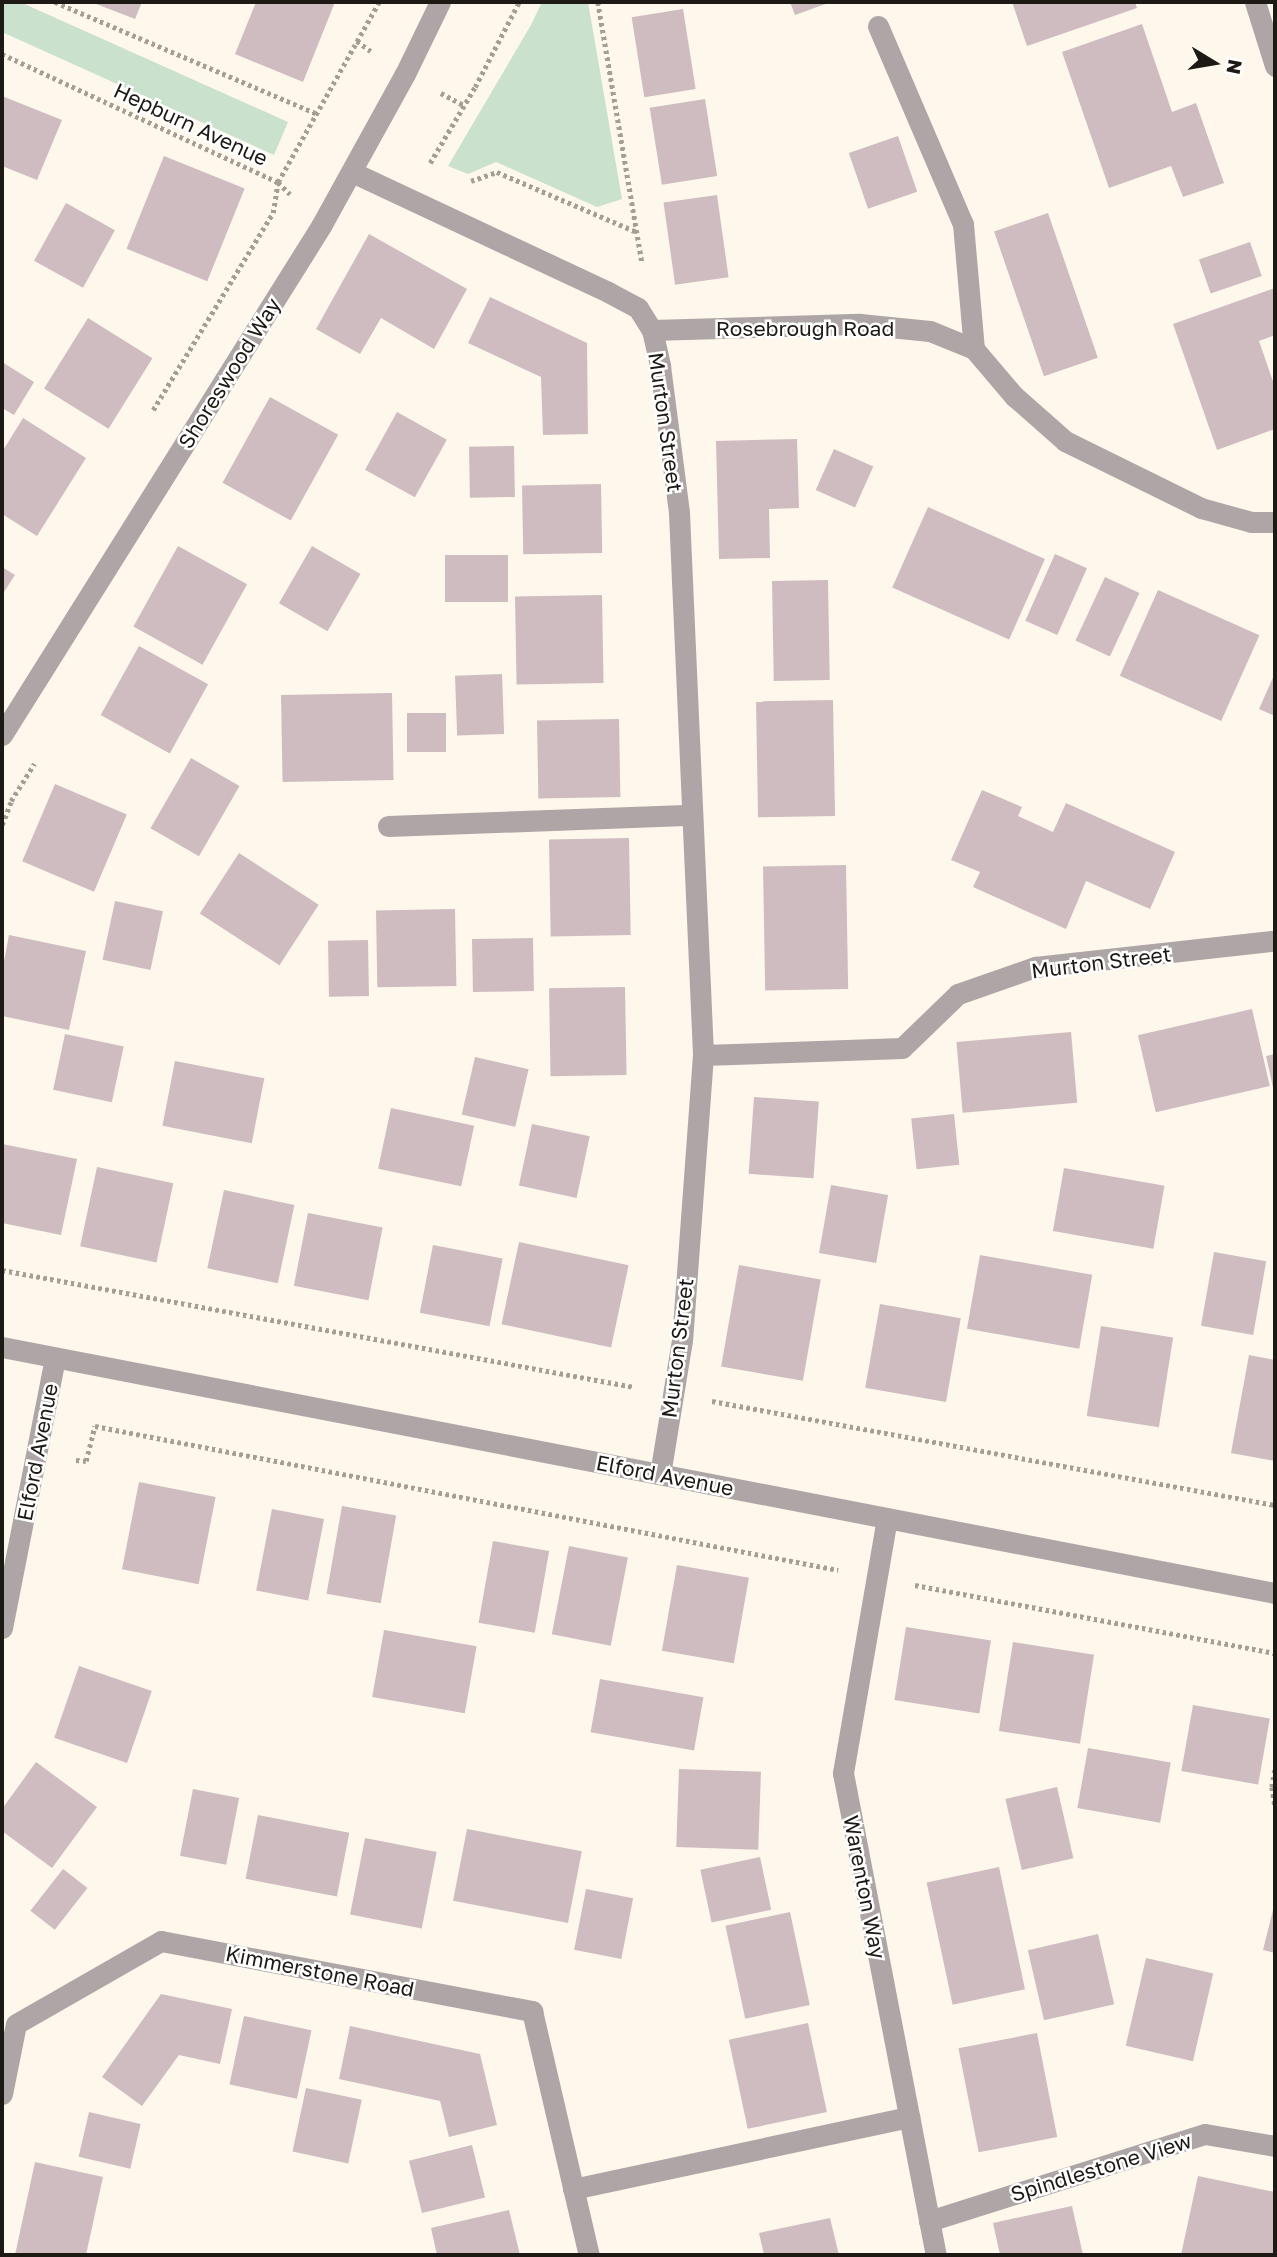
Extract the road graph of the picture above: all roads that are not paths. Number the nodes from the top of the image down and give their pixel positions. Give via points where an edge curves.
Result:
1 (440, 2) edge
2 (1255, 2) edge
3 (877, 26) dead end
4 (1275, 66) edge
5 (352, 172) junction
6 (652, 330) junction
7 (974, 349) junction
8 (1275, 522) edge
9 (2, 735) edge
10 (692, 815) junction
11 (388, 826) dead end
12 (1272, 942) dead end
13 (703, 1055) junction
14 (2, 1347) edge
15 (55, 1358) junction
16 (660, 1474) junction
17 (887, 1518) junction
18 (1275, 1593) edge
19 (2, 1629) edge
20 (2, 2094) edge
21 (909, 2118) junction
22 (1275, 2146) edge
23 (573, 2189) junction
24 (929, 2221) junction
25 (589, 2255) edge
26 (936, 2255) edge

1 - 5 street, Shoreswood Way
2 - 4 street
3 - 7 street via 963,224
5 - 6 street, Murton Street via 638,308
5 - 9 street, Shoreswood Way
6 - 7 street, Rosebrough Road via 860,324 930,331
6 - 10 street, Murton Street via 679,513
7 - 8 street, Rosebrough Road via 1014,396 1065,441 1201,508 1251,522
10 - 11 street
10 - 13 street, Murton Street
12 - 13 street, Murton Street via 1035,967 958,994 902,1048
13 - 16 street, Murton Street via 682,1339
14 - 15 street, Elford Avenue
15 - 16 street, Elford Avenue
15 - 19 street, Elford Avenue
16 - 17 street, Elford Avenue
17 - 18 street, Elford Avenue
17 - 21 street, Warenton Way via 842,1773
20 - 23 street, Kimmerstone Road via 16,2024 161,1941 532,2011
21 - 23 street
21 - 24 street, Warenton Way
22 - 24 street, Spindlestone View via 1205,2134
23 - 25 street, Kimmerstone Road
24 - 26 street, Warenton Way

